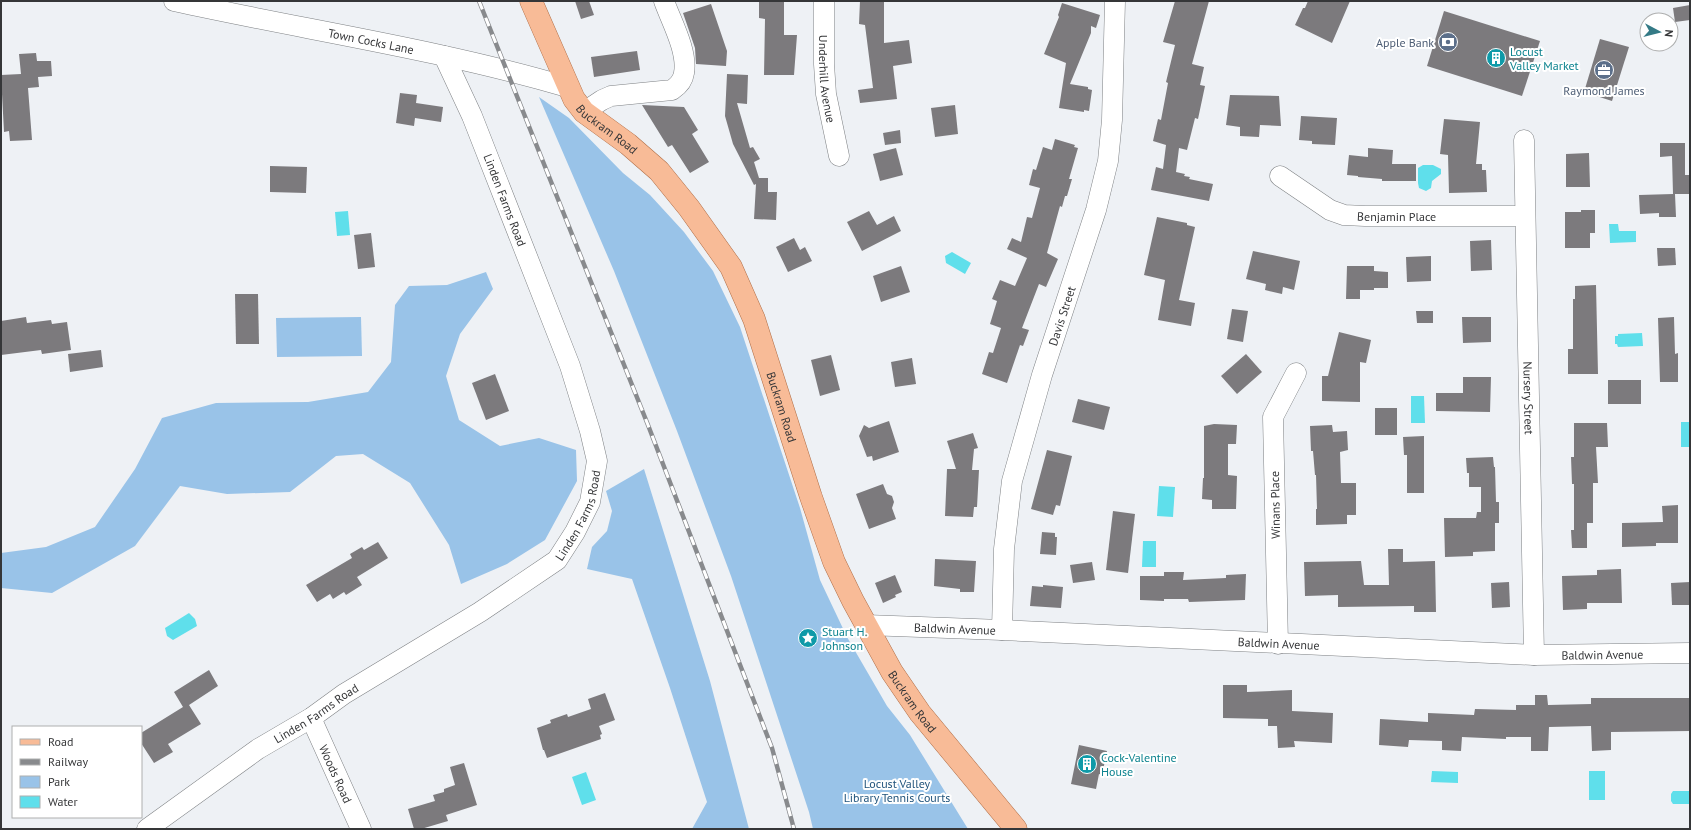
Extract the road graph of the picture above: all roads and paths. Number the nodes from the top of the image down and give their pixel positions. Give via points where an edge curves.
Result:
1 (174, 1) edge
2 (531, 1) edge
3 (664, 1) edge
4 (824, 1) edge
5 (1115, 1) edge
6 (444, 56) junction
7 (567, 87) junction
8 (584, 112) junction
9 (1524, 140) dead end
10 (839, 156) dead end
11 (1280, 176) dead end
12 (1525, 216) junction
13 (1296, 373) dead end
14 (866, 625) junction
15 (1002, 630) junction
16 (1278, 644) junction
17 (1690, 653) edge
18 (1534, 655) junction
19 (312, 718) junction
20 (147, 829) edge
21 (361, 829) edge
22 (1016, 829) edge

1 - 6 street, Town Cocks Lane
2 - 7 main road, Buckram Road
3 - 8 street via 684,52 684,73 679,84 672,90 611,96
4 - 10 street, Underhill Avenue via 826,94
5 - 15 street, Davis Street via 1112,120 1108,161 1096,210 1042,375 1012,481 1004,548
6 - 7 street, Town Cocks Lane
6 - 19 street, Linden Farms Road via 472,116 570,366 597,462 590,502 576,532 557,560 480,612 344,694
7 - 8 main road, Buckram Road
8 - 14 main road, Buckram Road via 628,144 659,171 731,267 754,319 834,562
9 - 12 street, Nursery Street
11 - 12 street, Benjamin Place via 1330,210 1344,214
12 - 18 street, Nursery Street
13 - 16 street, Winans Place via 1273,417
14 - 15 street, Baldwin Avenue
14 - 22 main road, Buckram Road via 892,672 920,714
15 - 16 street, Baldwin Avenue
16 - 18 street, Baldwin Avenue
17 - 18 street, Baldwin Avenue
19 - 20 street, Linden Farms Road via 258,749
19 - 21 street, Woods Road

